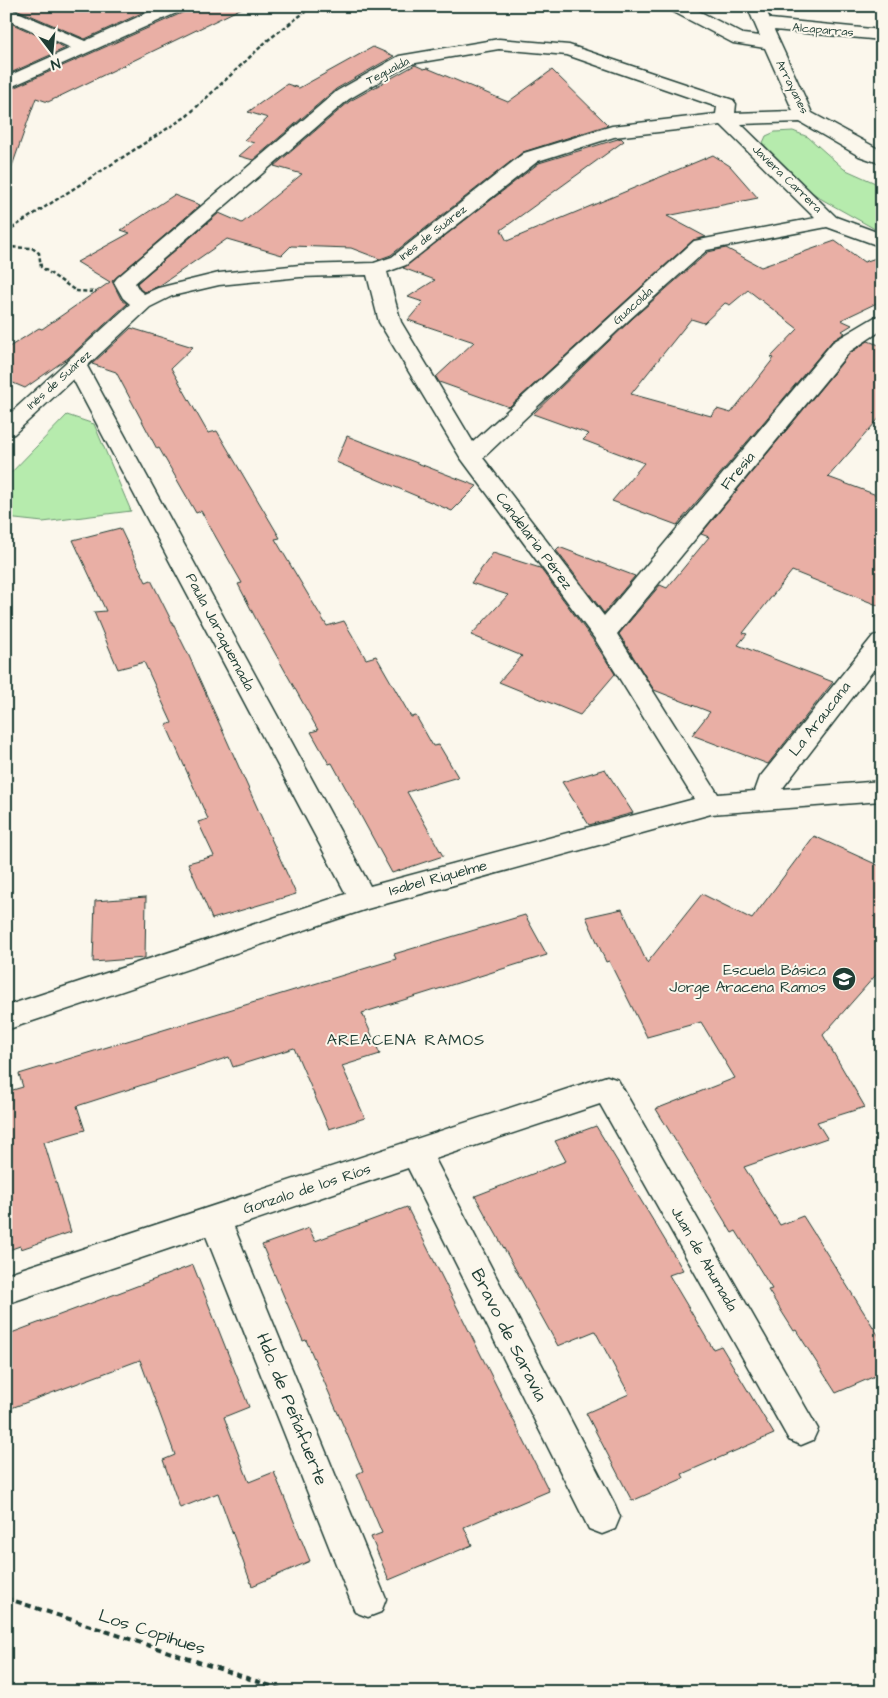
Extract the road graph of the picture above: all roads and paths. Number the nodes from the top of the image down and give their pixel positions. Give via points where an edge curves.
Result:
1 (176, 6) edge
2 (303, 6) edge
3 (676, 6) edge
4 (755, 6) edge
5 (6, 12) edge
6 (764, 24) junction
7 (882, 35) edge
8 (770, 43) junction
9 (85, 48) junction
10 (6, 84) edge
11 (804, 116) junction
12 (725, 119) junction
13 (882, 158) edge
14 (829, 221) junction
15 (6, 232) edge
16 (882, 241) edge
17 (6, 246) edge
18 (376, 270) junction
19 (136, 298) junction
20 (882, 321) edge
21 (76, 365) junction
22 (6, 429) edge
23 (471, 457) junction
24 (604, 632) junction
25 (882, 642) edge
26 (882, 791) edge
27 (767, 800) junction
28 (712, 804) junction
29 (363, 899) junction
30 (6, 1018) edge
31 (607, 1089) joint
32 (416, 1153) junction
33 (215, 1219) junction
34 (6, 1289) edge
35 (801, 1429) dead end
36 (602, 1517) dead end
37 (6, 1598) edge
38 (368, 1599) dead end
39 (289, 1692) edge

1 - 9 street
2 - 15 path via 304,12 268,40 187,116
3 - 8 street via 740,39
4 - 6 street, Arrayanes
5 - 9 street
6 - 7 street, Alcaparras
6 - 8 street, Arrayanes
8 - 11 street, Arrayanes
9 - 10 street
11 - 12 street, Inés de Suárez
11 - 13 street, Arrayanes
12 - 14 street, Javiera Carrera
12 - 18 street, Inés de Suárez via 612,132 531,157 398,261
12 - 19 street, Tegualda via 727,104 569,50 498,44 405,60 343,95 124,282
14 - 16 street, Javiera Carrera
14 - 23 street, Guacolda via 701,244
17 - 19 path via 32,248 39,253 41,267 76,291 94,290 102,296
18 - 19 street, Inés de Suárez via 300,271 219,279
18 - 23 street, Candelaria Pérez via 390,322
19 - 21 street, Inés de Suárez
20 - 24 street, Fresia via 840,348
21 - 22 street, Inés de Suárez
21 - 29 street, Paula Jaraquemada
23 - 24 street, Candelaria Pérez
24 - 28 street, Candelaria Pérez
25 - 27 street, La Araucana via 769,784
26 - 27 street, Isabel Riquelme
27 - 28 street, Isabel Riquelme
28 - 29 street, Isabel Riquelme
29 - 30 street, Isabel Riquelme
31 - 32 street, Gonzalo de los Ríos
31 - 35 street, Juan de Ahumada
32 - 33 street, Gonzalo de los Ríos
32 - 36 street, Bravo de Saravia
33 - 34 street, Gonzalo de los Ríos
33 - 38 street, Hdo. de Peñafuerte
37 - 39 path, Los Copihues

